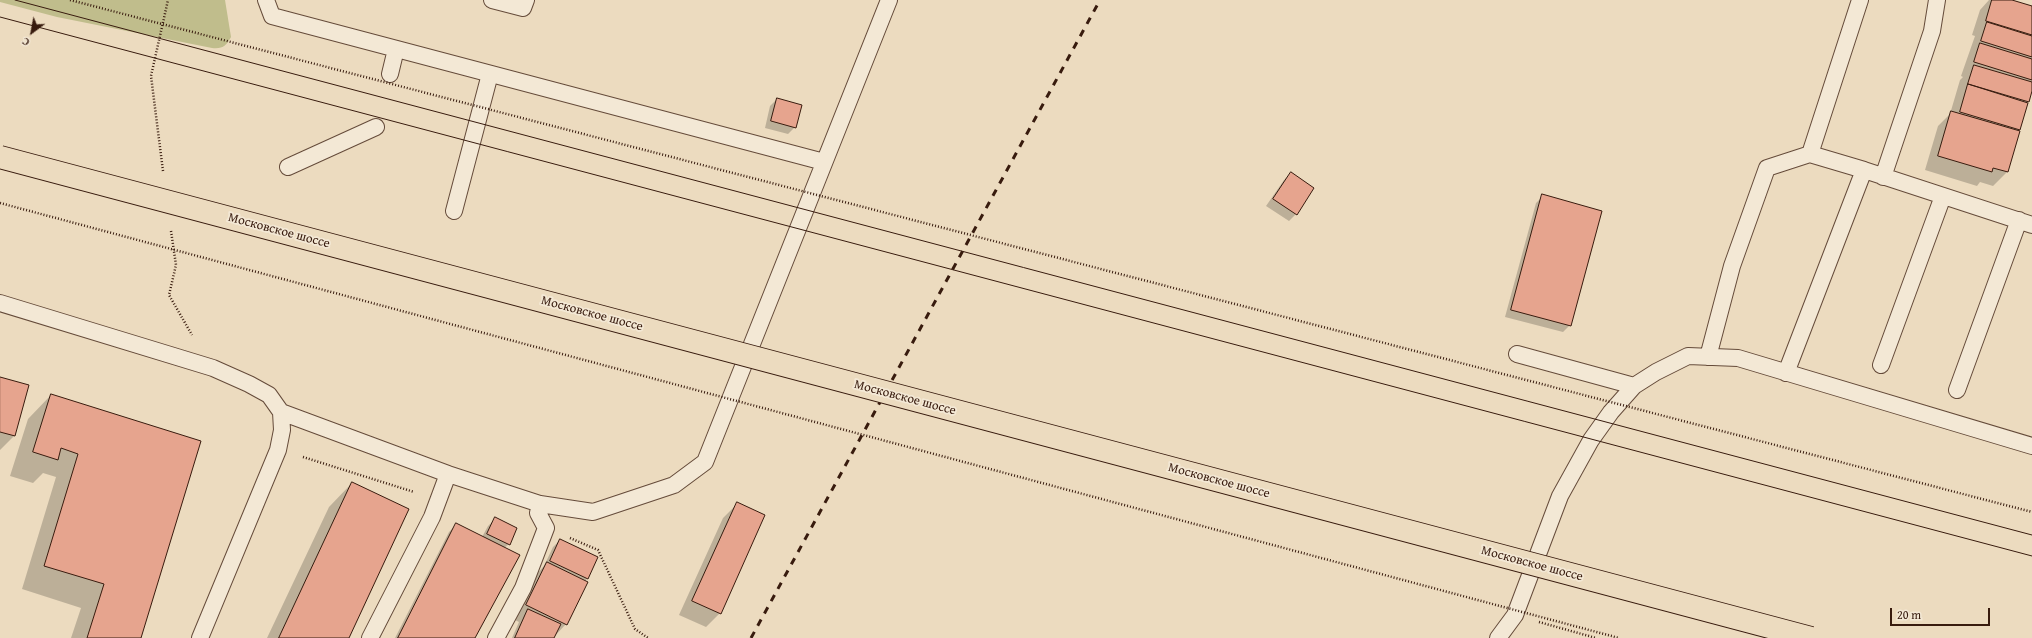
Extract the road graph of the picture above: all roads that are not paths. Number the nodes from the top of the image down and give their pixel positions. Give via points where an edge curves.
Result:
1 (266, 0) edge
2 (492, 0) edge
3 (526, 0) edge
4 (889, 0) edge
5 (1860, 0) edge
6 (1937, 0) edge
7 (396, 49) junction
8 (390, 74) dead end
9 (490, 74) junction
10 (376, 127) dead end
11 (1810, 154) junction
12 (0, 157) edge
13 (824, 162) junction
14 (288, 167) dead end
15 (1864, 170) junction
16 (1883, 178) junction
17 (1943, 196) junction
18 (454, 211) dead end
19 (2025, 223) edge
20 (0, 303) edge
21 (1517, 354) dead end
22 (1708, 357) junction
23 (1882, 365) dead end
24 (1786, 373) junction
25 (1634, 386) junction
26 (1957, 390) dead end
27 (281, 412) junction
28 (2032, 446) edge
29 (448, 474) junction
30 (540, 504) junction
31 (200, 638) edge
32 (370, 638) edge
33 (496, 638) edge
34 (1498, 638) edge
35 (1811, 638) edge

1 - 7 lane via 272,16
2 - 3 lane via 524,8
4 - 13 lane
5 - 11 lane
6 - 16 lane via 1932,31
7 - 8 lane
7 - 9 lane
9 - 13 lane
9 - 18 lane
10 - 14 lane
11 - 15 lane
11 - 22 lane via 1767,168 1732,266
12 - 35 main road, Московское шоссе, bridge
13 - 30 lane via 705,462 674,485 593,512
15 - 16 lane
15 - 24 lane
16 - 17 lane
17 - 19 lane
17 - 23 lane
19 - 26 lane
20 - 27 lane via 212,368 269,395
21 - 25 lane
22 - 24 lane via 1738,358
22 - 25 lane via 1688,356
24 - 28 lane
25 - 34 lane via 1591,440 1560,496 1515,615
27 - 29 lane
27 - 31 lane via 282,430 278,450
29 - 30 lane
29 - 32 lane via 439,502
30 - 33 lane via 538,513 546,528 523,588

